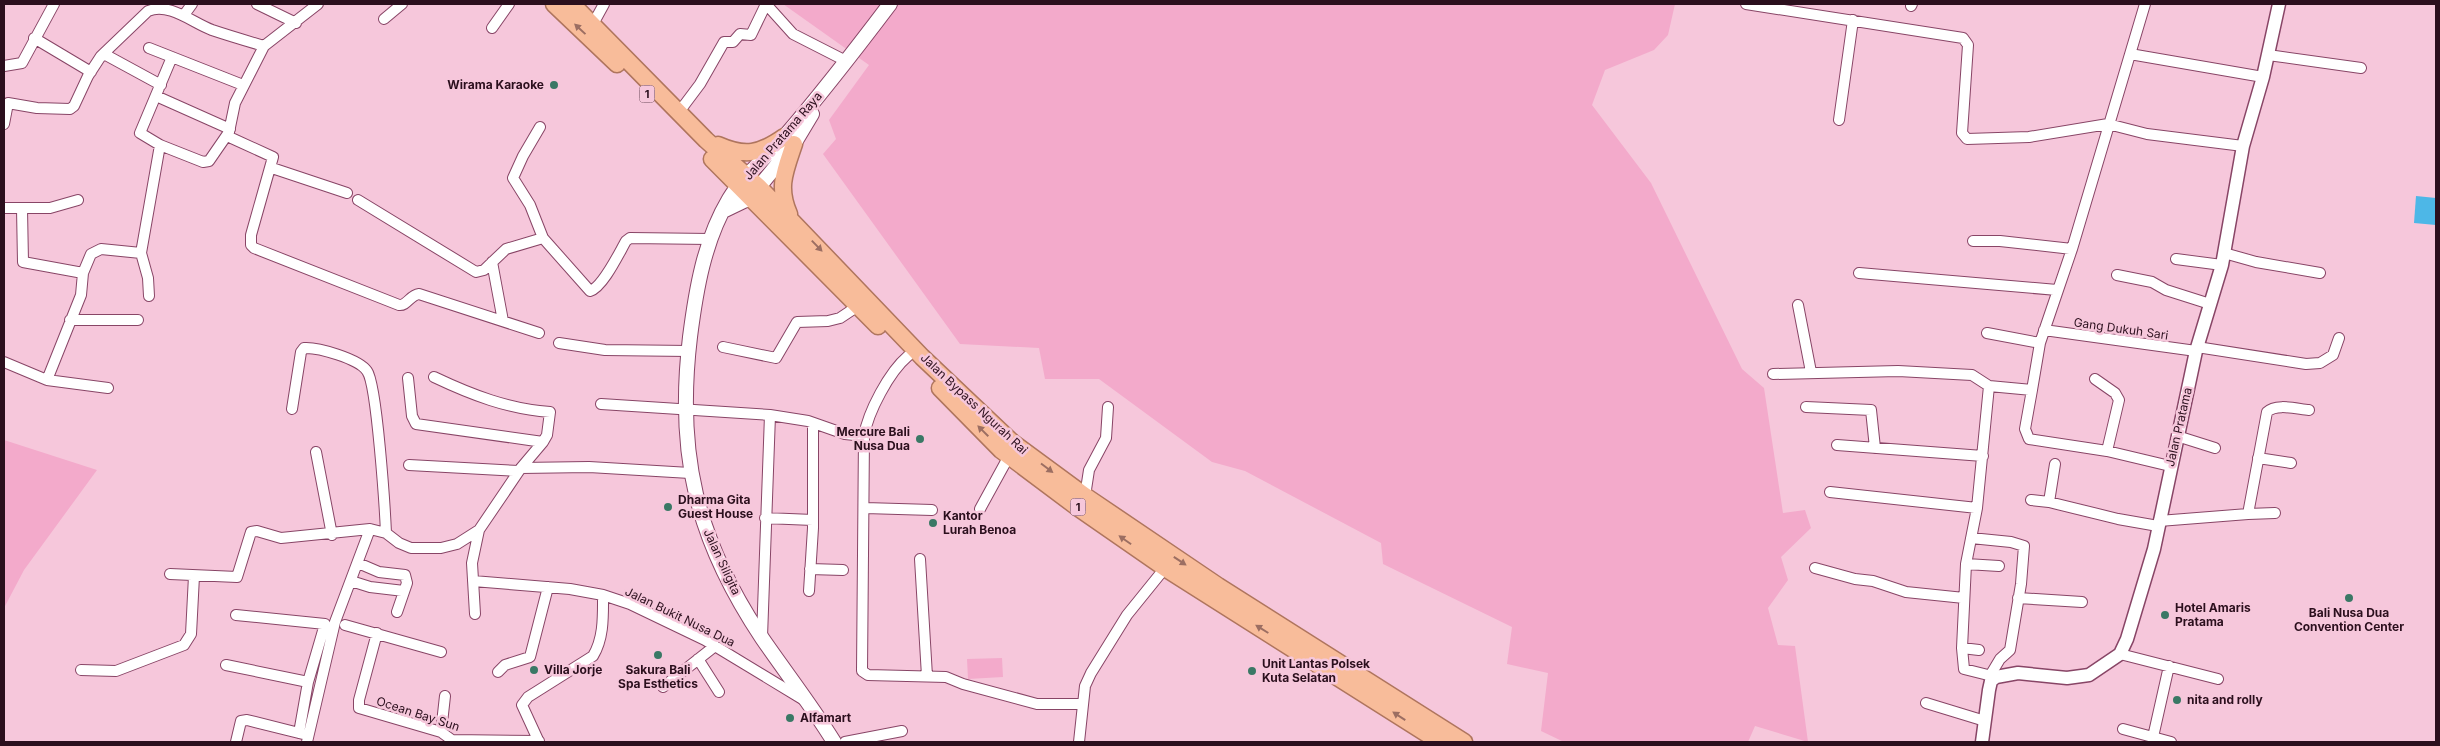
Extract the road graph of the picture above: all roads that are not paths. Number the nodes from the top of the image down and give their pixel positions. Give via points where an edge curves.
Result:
1 (54, 4) edge
2 (192, 4) edge
3 (257, 4) edge
4 (318, 4) edge
5 (402, 4) edge
6 (509, 4) edge
7 (554, 4) edge
8 (572, 4) edge
9 (604, 4) edge
10 (766, 4) edge
11 (890, 4) edge
12 (1746, 4) edge
13 (2144, 4) edge
14 (2279, 4) edge
15 (184, 15) junction
16 (384, 19) dead end
17 (1853, 20) junction
18 (296, 23) junction
19 (593, 24) junction
20 (492, 28) dead end
21 (34, 38) junction
22 (264, 46) junction
23 (149, 48) dead end
24 (104, 54) junction
25 (2130, 54) junction
26 (2268, 55) junction
27 (172, 57) junction
28 (846, 61) junction
29 (4, 66) edge
30 (2362, 68) dead end
31 (91, 72) junction
32 (2263, 77) junction
33 (161, 85) junction
34 (243, 85) junction
35 (156, 96) junction
36 (679, 112) junction
37 (1839, 120) dead end
38 (4, 124) edge
39 (2108, 124) junction
40 (540, 127) dead end
41 (228, 132) junction
42 (706, 140) junction
43 (789, 140) junction
44 (160, 145) junction
45 (2243, 146) junction
46 (272, 168) junction
47 (749, 187) junction
48 (347, 194) dead end
49 (78, 200) dead end
50 (358, 200) dead end
51 (4, 208) edge
52 (22, 209) junction
53 (791, 219) junction
54 (543, 238) junction
55 (710, 239) junction
56 (1972, 241) dead end
57 (2072, 249) junction
58 (141, 253) junction
59 (2176, 259) dead end
60 (2223, 259) junction
61 (492, 262) junction
62 (83, 273) junction
63 (2320, 273) dead end
64 (1860, 274) dead end
65 (2117, 275) dead end
66 (2057, 290) junction
67 (149, 296) dead end
68 (2210, 304) junction
69 (1798, 305) dead end
70 (858, 306) junction
71 (70, 320) junction
72 (138, 320) dead end
73 (503, 321) junction
74 (2044, 330) junction
75 (539, 332) dead end
76 (1987, 333) dead end
77 (2339, 338) dead end
78 (559, 344) dead end
79 (2040, 344) junction
80 (723, 347) dead end
81 (2196, 349) junction
82 (688, 351) junction
83 (908, 356) junction
84 (4, 362) edge
85 (1811, 372) junction
86 (1774, 374) dead end
87 (434, 377) dead end
88 (408, 378) dead end
89 (2095, 379) dead end
90 (47, 380) junction
91 (1989, 386) junction
92 (108, 388) dead end
93 (2032, 390) junction
94 (601, 404) dead end
95 (1108, 407) dead end
96 (1806, 407) dead end
97 (685, 408) junction
98 (292, 409) dead end
99 (2309, 410) dead end
100 (770, 415) junction
101 (814, 423) junction
102 (864, 436) junction
103 (2177, 436) junction
104 (543, 442) junction
105 (1837, 445) dead end
106 (1875, 448) junction
107 (2215, 448) dead end
108 (2107, 451) junction
109 (316, 452) dead end
110 (1009, 456) junction
111 (1982, 456) junction
112 (2258, 458) junction
113 (2291, 463) dead end
114 (2055, 464) dead end
115 (409, 465) dead end
116 (2170, 466) junction
117 (520, 470) junction
118 (690, 473) junction
119 (1830, 492) dead end
120 (1085, 496) junction
121 (2031, 500) dead end
122 (2049, 502) junction
123 (864, 508) junction
124 (1977, 508) junction
125 (980, 509) dead end
126 (932, 510) dead end
127 (2275, 513) dead end
128 (2248, 514) junction
129 (766, 518) junction
130 (813, 520) junction
131 (2159, 523) junction
132 (370, 530) junction
133 (479, 530) junction
134 (386, 533) junction
135 (332, 535) junction
136 (1971, 538) junction
137 (920, 559) dead end
138 (358, 563) junction
139 (1966, 564) junction
140 (1999, 566) dead end
141 (1165, 568) junction
142 (1815, 568) dead end
143 (810, 569) junction
144 (843, 570) dead end
145 (170, 574) dead end
146 (194, 576) junction
147 (351, 581) junction
148 (473, 581) junction
149 (548, 587) junction
150 (404, 591) junction
151 (809, 591) dead end
152 (603, 595) junction
153 (1964, 598) junction
154 (2018, 598) junction
155 (2082, 602) dead end
156 (397, 612) dead end
157 (475, 614) dead end
158 (236, 615) dead end
159 (345, 625) dead end
160 (377, 633) junction
161 (762, 637) junction
162 (715, 646) junction
163 (1962, 648) junction
164 (1979, 650) dead end
165 (441, 652) dead end
166 (2120, 654) junction
167 (698, 659) junction
168 (226, 665) dead end
169 (2169, 666) junction
170 (81, 670) dead end
171 (498, 672) dead end
172 (1994, 675) junction
173 (926, 676) junction
174 (2218, 679) dead end
175 (308, 682) junction
176 (663, 687) dead end
177 (719, 692) dead end
178 (445, 696) dead end
179 (806, 701) junction
180 (1926, 703) dead end
181 (1082, 704) junction
182 (1984, 721) junction
183 (2123, 729) dead end
184 (902, 731) dead end
185 (441, 732) junction
186 (305, 737) edge
187 (2157, 739) edge
188 (236, 742) edge
189 (539, 742) edge
190 (834, 742) edge
191 (845, 742) edge
192 (1079, 742) edge
193 (1440, 742) edge
194 (1464, 742) edge
195 (1982, 742) edge
196 (2171, 742) edge

1 - 21 street
2 - 15 street
3 - 18 street
4 - 18 street
5 - 16 street
6 - 20 street
47 -> 7 highway, Jalan Bypass Ngurah Rai / 1
8 - 19 highway, Jalan Bypass Ngurah Rai / 1
9 - 19 street
10 - 28 street via 793,34
10 - 36 street via 751,35 740,34 733,42 724,42 700,84
11 - 28 main road, Jalan Pratama Raya
12 - 17 street
13 - 25 street
14 - 26 street, Jalan Pratama
15 - 22 street via 202,26
15 - 24 street via 158,8 148,11
17 - 37 street
17 - 39 street via 1966,41 1962,133 1967,139 2029,137
18 - 22 street
19 - 36 highway, Jalan Bypass Ngurah Rai / 1
21 - 29 street via 22,63
21 - 31 street
22 - 34 street
23 - 27 street
24 - 31 street
24 - 33 street
25 - 32 street
25 - 39 street
26 - 30 street
26 - 32 street, Jalan Pratama
27 - 33 street
27 - 34 street
28 - 43 main road, Jalan Pratama Raya
31 - 38 street via 70,109 38,108 8,102
32 - 45 street, Jalan Pratama
33 - 35 street
34 - 41 street
35 - 41 street
35 - 44 street via 140,133
36 - 42 highway, Jalan Bypass Ngurah Rai / 1
39 - 45 street via 2147,134
39 - 57 street
40 - 54 street via 513,178 530,205
41 - 44 street via 212,160 206,162
41 - 46 street via 271,154
42 - 43 highway via 735,152 752,152
42 - 47 highway, Jalan Bypass Ngurah Rai / 1
43 - 47 main road, Jalan Pratama Raya
43 - 53 highway via 782,195
44 - 58 street
45 - 60 street, Jalan Pratama
46 - 48 street
46 - 73 street via 251,235 251,245 399,305 419,294
47 - 53 highway, Jalan Bypass Ngurah Rai / 1
47 - 55 main road, Jalan Siligita via 729,198
47 - 70 highway, Jalan Bypass Ngurah Rai / 1
49 - 52 street via 50,208
50 - 61 street via 472,270 480,272
51 - 52 street
52 - 62 street via 23,262
53 -> 120 highway, Jalan Bypass Ngurah Rai / 1 via 922,357 1013,443
54 - 55 street via 590,291 595,290 630,238
54 - 61 street via 506,249
55 - 82 main road, Jalan Siligita via 697,287
56 - 57 street
57 - 66 street
58 - 62 street via 101,249 91,254
58 - 67 street
59 - 60 street
60 - 63 street
60 - 68 street, Jalan Pratama
61 - 73 street
62 - 71 street via 81,295
64 - 66 street
65 - 68 street via 2152,282 2166,290
66 - 74 street
68 - 81 street, Jalan Pratama
69 - 85 street
70 - 80 street via 840,318 797,322 776,358
70 - 83 highway, Jalan Bypass Ngurah Rai / 1
71 - 72 street
71 - 90 street
73 - 75 street
74 - 79 street
74 - 81 street, Gang Dukuh Sari
76 - 79 street
77 - 81 street, Gang Dukuh Sari via 2333,355 2320,363
78 - 82 street via 605,350
79 - 93 street
81 - 103 street, Jalan Pratama
82 - 97 main road, Jalan Siligita
83 - 102 street via 899,365 869,415
110 -> 83 highway, Jalan Bypass Ngurah Rai / 1
84 - 90 street
85 - 86 street
85 - 91 street via 1898,371 1972,375
87 - 104 street via 493,402 522,410 550,412
88 - 104 street via 412,416 416,424
89 - 108 street via 2115,393 2119,400
90 - 92 street
91 - 93 street
91 - 111 street
93 - 108 street via 2025,432 2029,439
94 - 97 street
95 - 120 street via 1106,438 1089,470
96 - 106 street via 1872,410
97 - 100 street
97 - 118 main road, Jalan Siligita
98 - 134 street via 304,348 338,355 371,376
99 - 112 street via 2286,408 2269,411
100 - 101 street
100 - 129 street
101 - 102 street via 845,434
101 - 130 street
102 - 123 street
103 - 107 street
103 - 116 street, Jalan Pratama
104 - 117 street
105 - 106 street
106 - 111 street
108 - 116 street
109 - 135 street
110 - 125 street
141 -> 110 highway, Jalan Bypass Ngurah Rai / 1
111 - 124 street
112 - 113 street
112 - 128 street
114 - 122 street
115 - 117 street
116 - 131 street, Jalan Pratama
117 - 118 street via 589,467
117 - 133 street
118 - 161 main road, Jalan Siligita via 699,513 725,571
119 - 124 street
120 -> 194 highway, Jalan Bypass Ngurah Rai / 1 via 1218,586
121 - 122 street
122 - 131 street via 2118,519
123 - 126 street
123 - 173 street via 862,671 868,675
124 - 136 street
127 - 128 street
128 - 131 street
129 - 130 street
129 - 161 street
130 - 143 street
131 - 166 street, Jalan Pratama via 2144,590
132 - 134 street
132 - 135 street
132 - 138 street
133 - 134 street via 457,544 425,549 411,548
133 - 148 street via 472,563
135 - 146 street via 281,538 252,532 237,577
136 - 139 street
136 - 154 street via 2024,546
137 - 173 street
138 - 147 street
138 - 150 street via 379,572 405,575
139 - 140 street
139 - 153 street
141 - 181 street via 1127,615 1091,673
193 -> 141 highway, Jalan Bypass Ngurah Rai / 1
142 - 153 street via 1855,579 1873,580 1906,592
143 - 144 street
143 - 151 street
145 - 146 street
146 - 170 street via 191,634 184,645 116,671
147 - 150 street
147 - 186 street via 328,647
148 - 149 street, Jalan Bukit Nusa Dua
148 - 157 street
149 - 152 street, Jalan Bukit Nusa Dua
149 - 171 street via 530,657 505,665
150 - 156 street
152 - 162 street, Jalan Bukit Nusa Dua via 630,604
152 - 189 street via 599,646 593,656 524,700 522,705
153 - 163 street
154 - 155 street
154 - 172 street via 2010,650 2000,659
158 - 175 street via 325,624
159 - 160 street
160 - 165 street
160 - 185 street, Ocean Bay Sun via 359,708
161 - 179 main road, Jalan Siligita
162 - 167 street
162 - 179 street, Jalan Bukit Nusa Dua
163 - 164 street
163 - 172 street via 1964,669
166 - 169 street
166 - 172 street via 2089,675 2067,678 2018,673
167 - 176 street
167 - 177 street
168 - 175 street
169 - 174 street
169 - 187 street
172 - 182 street
173 - 181 street via 946,678 1037,704
175 - 186 street
178 - 185 street
179 - 190 main road, Jalan Siligita
180 - 182 street
181 - 192 street
182 - 195 street
183 - 187 street
184 - 191 street
185 - 189 street, Ocean Bay Sun via 448,739 457,741
186 - 188 street via 247,720 241,721
187 - 196 street

